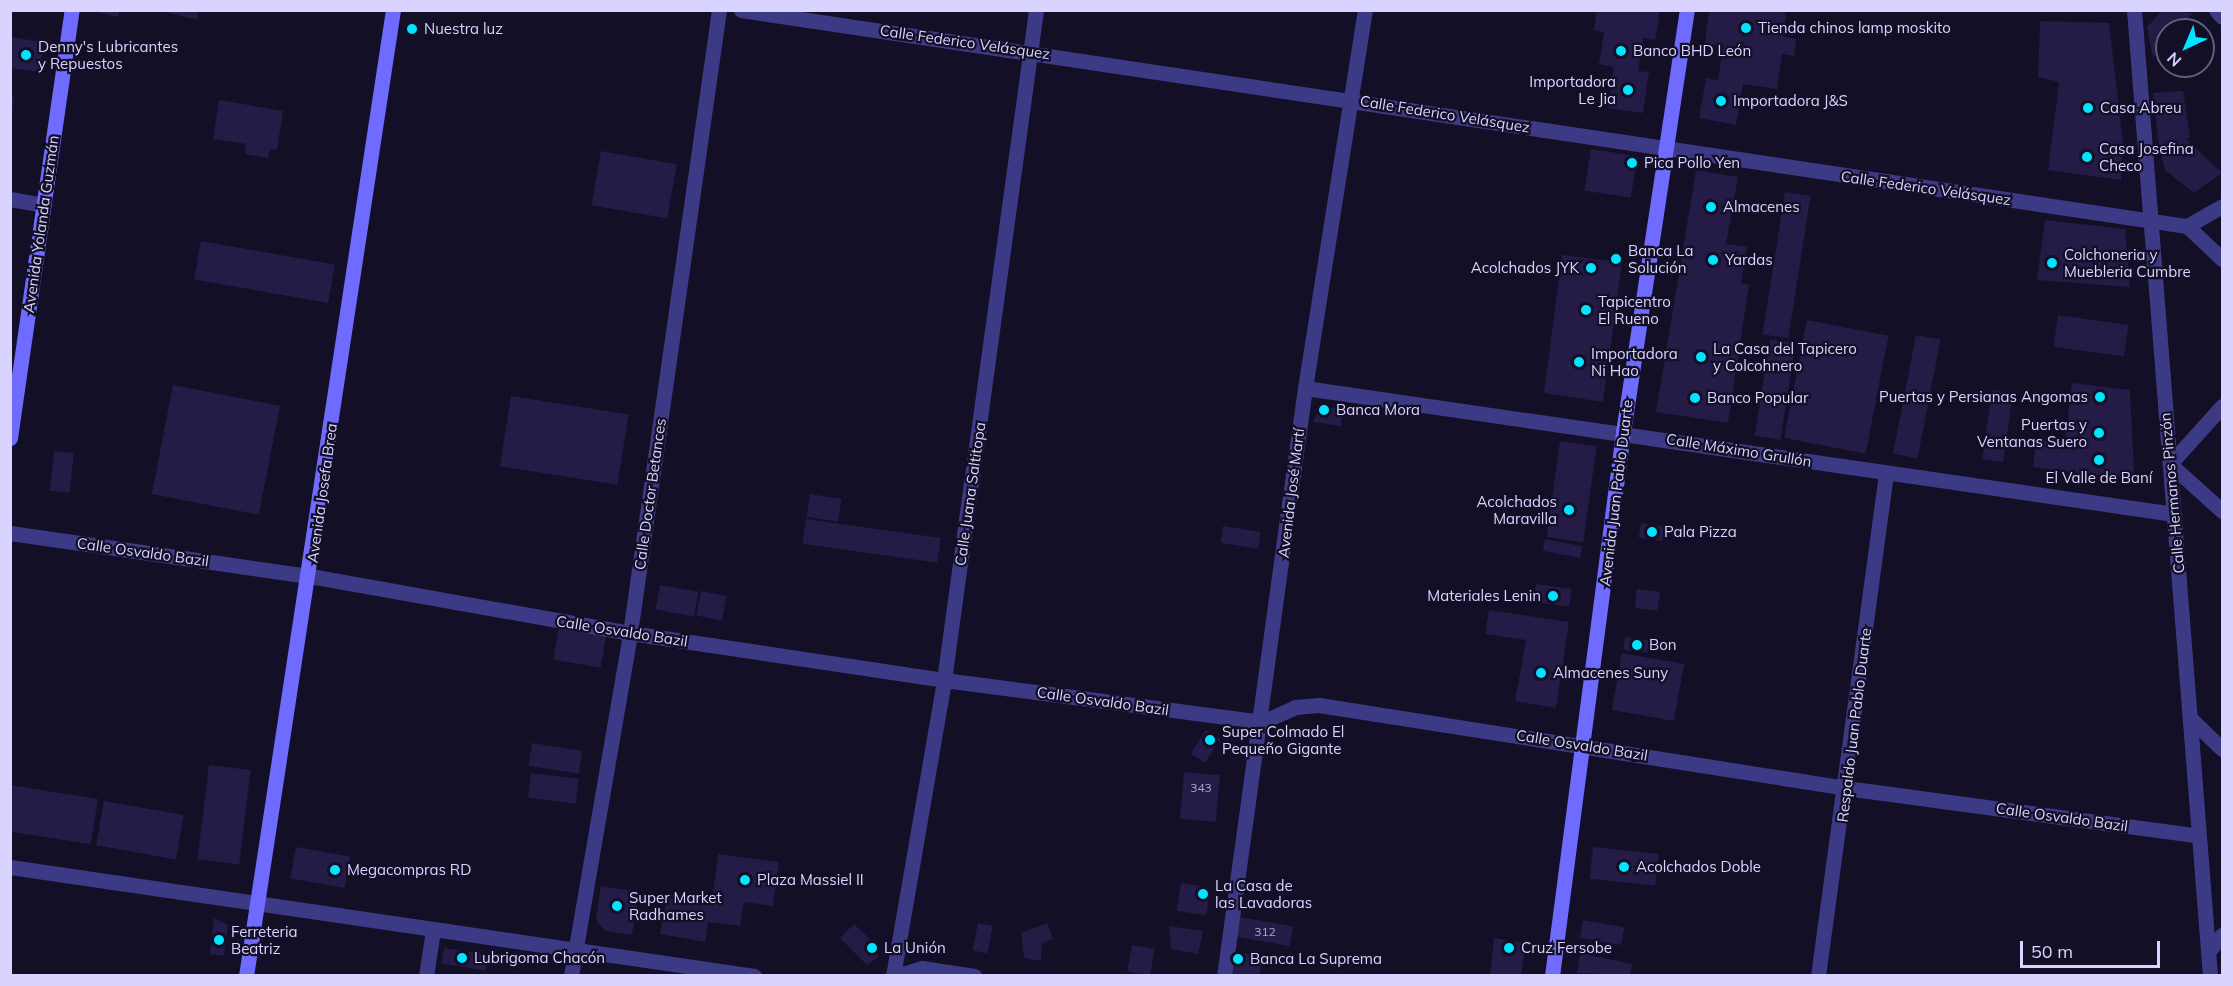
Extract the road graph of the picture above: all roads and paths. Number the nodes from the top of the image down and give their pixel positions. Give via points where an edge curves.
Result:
1 (72, 10) edge
2 (393, 10) edge
3 (719, 10) edge
4 (741, 10) edge
5 (1036, 10) edge
6 (1365, 10) edge
7 (1687, 10) edge
8 (2216, 10) edge
9 (2135, 11) edge
10 (2223, 17) edge
11 (1030, 51) junction
12 (1347, 98) junction
13 (1668, 151) junction
14 (10, 199) edge
15 (43, 205) junction
16 (2223, 206) edge
17 (2149, 220) junction
18 (2187, 226) junction
19 (2223, 259) edge
20 (1305, 388) junction
21 (2223, 406) edge
22 (1623, 432) junction
23 (10, 438) edge
24 (2170, 464) junction
25 (1886, 474) junction
26 (2223, 511) edge
27 (2174, 514) junction
28 (10, 533) edge
29 (310, 576) junction
30 (630, 633) junction
31 (944, 680) junction
32 (2190, 718) junction
33 (1262, 722) junction
34 (1585, 745) junction
35 (2223, 749) edge
36 (1846, 788) junction
37 (2194, 835) junction
38 (10, 867) edge
39 (257, 903) junction
40 (434, 930) junction
41 (2223, 935) edge
42 (575, 946) junction
43 (2208, 952) junction
44 (246, 975) edge
45 (426, 975) edge
46 (571, 975) edge
47 (754, 975) edge
48 (895, 975) edge
49 (974, 975) edge
50 (1224, 975) edge
51 (1552, 975) edge
52 (1818, 975) edge
53 (2210, 975) edge

1 - 15 main road, Avenida Yolanda Guzmán
2 - 29 main road, Avenida Josefa Brea
3 - 30 street, Calle Doctor Betances
4 - 11 street, Calle Federico Velásquez
5 - 11 street, Calle Juana Saltitopa
6 - 12 street, Avenida José Martí
7 - 13 main road, Avenida Juan Pablo Duarte
8 - 10 street
9 - 17 street, Calle Hermanos Pinzón
11 - 12 street, Calle Federico Velásquez
11 - 31 street, Calle Juana Saltitopa
12 - 13 street, Calle Federico Velásquez
12 - 20 street, Avenida José Martí
13 - 17 street, Calle Federico Velásquez
13 - 22 main road, Avenida Juan Pablo Duarte
14 - 15 street
15 - 23 main road, Avenida Yolanda Guzmán
16 - 18 street
17 - 18 street, Calle Federico Velásquez
17 - 24 street, Calle Hermanos Pinzón
18 - 19 street
20 - 22 street, Calle Máximo Grullón
20 - 33 street, Avenida José Martí
21 - 24 street
22 - 25 street, Calle Máximo Grullón
22 - 34 main road, Avenida Juan Pablo Duarte
24 - 26 street
24 - 27 street, Calle Hermanos Pinzón
25 - 27 street, Calle Máximo Grullón
25 - 36 street, Respaldo Juan Pablo Duarte
27 - 32 street, Calle Hermanos Pinzón
28 - 29 street, Calle Osvaldo Bazil
29 - 30 street, Calle Osvaldo Bazil
29 - 39 main road, Avenida Josefa Brea
30 - 31 street, Calle Osvaldo Bazil
30 - 42 street, Calle Doctor Betances
31 - 33 street, Calle Osvaldo Bazil
31 - 48 street, Calle Juana Saltitopa
32 - 35 street
32 - 37 street, Calle Hermanos Pinzón
33 - 34 street, Calle Osvaldo Bazil via 1295,707 1320,705
33 - 50 street, Avenida José Martí
34 - 36 street, Calle Osvaldo Bazil
34 - 51 main road, Avenida Juan Pablo Duarte
36 - 37 street, Calle Osvaldo Bazil
36 - 52 street, Respaldo Juan Pablo Duarte
37 - 43 street, Calle Hermanos Pinzón
38 - 39 street
39 - 40 street
39 - 44 main road, Avenida Josefa Brea
40 - 42 street
40 - 45 street
41 - 43 street
42 - 46 street, Calle Doctor Betances
42 - 47 street
43 - 53 street, Calle Hermanos Pinzón
48 - 49 street via 922,968

